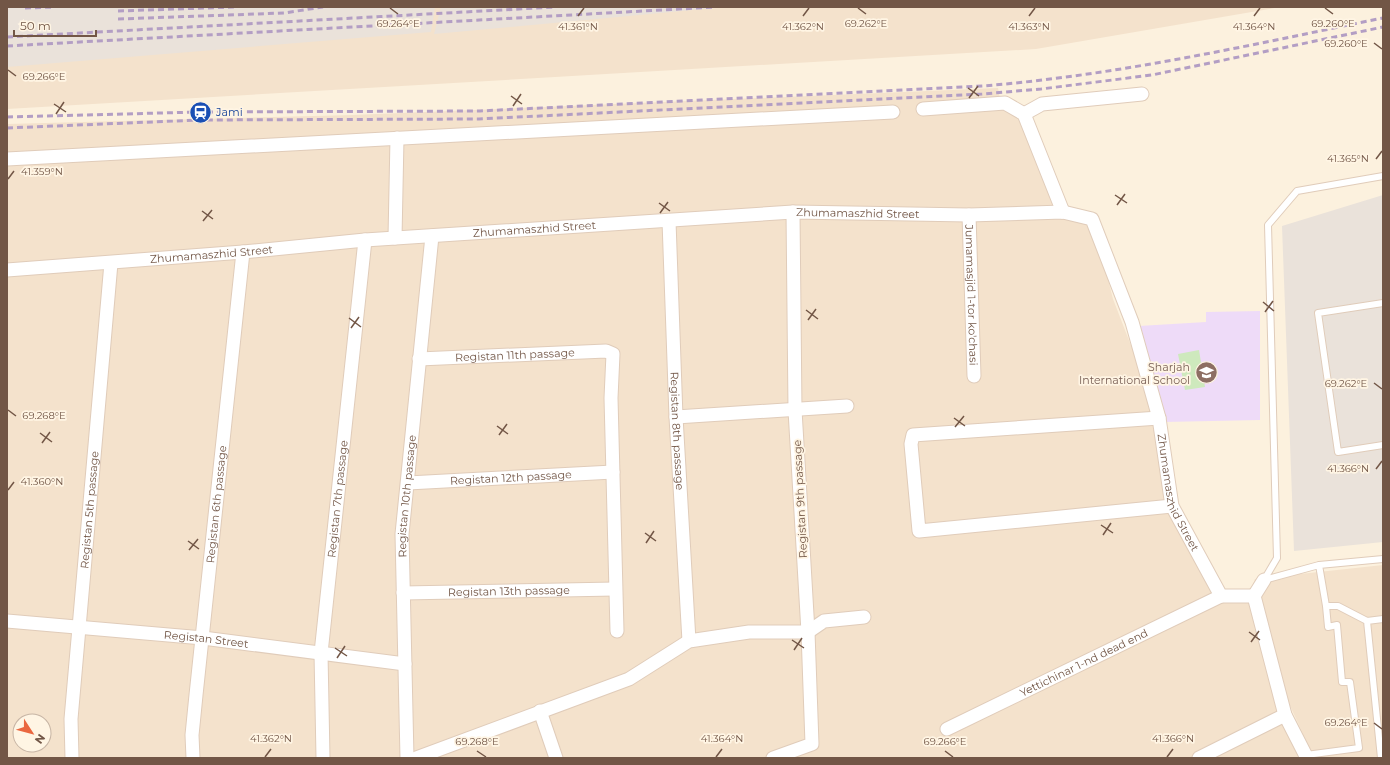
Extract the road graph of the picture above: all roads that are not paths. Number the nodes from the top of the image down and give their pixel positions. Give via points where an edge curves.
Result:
1 (1142, 94) dead end
2 (923, 109) dead end
3 (893, 112) dead end
4 (1024, 114) junction
5 (397, 138) junction
6 (7, 159) edge
7 (1383, 176) edge
8 (793, 212) junction
9 (1064, 212) junction
10 (970, 215) junction
11 (669, 221) junction
12 (432, 236) junction
13 (395, 238) junction
14 (365, 240) junction
15 (243, 252) junction
16 (111, 262) junction
17 (7, 270) edge
18 (1383, 303) edge
19 (419, 359) junction
20 (974, 376) dead end
21 (847, 406) dead end
22 (795, 410) junction
23 (676, 416) junction
24 (1159, 418) junction
25 (1383, 445) edge
26 (613, 472) junction
27 (408, 483) junction
28 (1172, 506) junction
29 (1383, 560) edge
30 (1319, 566) junction
31 (1264, 580) junction
32 (615, 588) junction
33 (403, 593) junction
34 (1221, 596) junction
35 (1254, 596) junction
36 (1326, 606) junction
37 (864, 617) dead end
38 (1383, 619) edge
39 (7, 621) edge
40 (1367, 621) junction
41 (80, 627) junction
42 (617, 631) dead end
43 (808, 632) junction
44 (203, 638) junction
45 (689, 641) junction
46 (321, 653) junction
47 (405, 664) junction
48 (540, 711) junction
49 (1285, 715) junction
50 (947, 730) dead end
51 (1306, 756) edge
52 (72, 758) edge
53 (193, 758) edge
54 (323, 758) edge
55 (407, 758) edge
56 (416, 758) edge
57 (556, 758) edge
58 (773, 758) edge
59 (1199, 758) edge
60 (1381, 758) edge

1 - 4 street via 1042,104
2 - 4 street via 1005,103
3 - 5 street
4 - 9 street
5 - 6 street
5 - 13 street
7 - 31 lane via 1297,191 1268,225 1277,558
8 - 10 street, Zhumamaszhid Street
8 - 11 street, Zhumamaszhid Street
8 - 22 street, Registan 9th passage
9 - 10 street, Zhumamaszhid Street
9 - 24 street, Zhumamaszhid Street via 1093,220 1132,322
10 - 20 street, Jumamasjid 1-tor ko'chasi
11 - 12 street, Zhumamaszhid Street
11 - 23 street, Registan 8th passage
12 - 13 street, Zhumamaszhid Street
12 - 19 street, Registan 10th passage
13 - 14 street, Zhumamaszhid Street
14 - 15 street, Zhumamaszhid Street
14 - 46 street, Registan 7th passage
15 - 16 street, Zhumamaszhid Street
15 - 44 street, Registan 6th passage
16 - 17 street, Zhumamaszhid Street
16 - 41 street, Registan 5th passage
18 - 25 lane via 1318,312 1338,452
19 - 26 street, Registan 11th passage via 610,352 613,354
19 - 27 street, Registan 10th passage
21 - 22 street
22 - 23 street
22 - 43 street, Registan 9th passage
23 - 45 street, Registan 8th passage
24 - 28 street, Zhumamaszhid Street
24 - 28 street via 913,435 911,444 919,531
26 - 27 street, Registan 12th passage
26 - 32 street
27 - 33 street, Registan 10th passage via 402,534
28 - 34 street, Zhumamaszhid Street
29 - 30 lane
30 - 31 lane
30 - 36 lane
31 - 35 street
32 - 33 street, Registan 13th passage
32 - 42 street
33 - 47 street, Registan 10th passage
34 - 35 street
34 - 50 street, Yettichinаr 1-nd dead end
35 - 49 street
36 - 40 lane via 1338,606
36 - 51 lane via 1328,627 1337,625 1342,682 1350,682 1359,748
37 - 43 street via 824,621
38 - 40 lane
39 - 41 street, Registan Street
40 - 60 lane
41 - 44 street, Registan Street
41 - 52 street, Registan 5th passage via 71,719
43 - 45 street via 749,632
43 - 58 street, Registan 9th passage via 812,744
44 - 46 street, Registan Street
44 - 53 street, Registan 6th passage via 192,735
45 - 48 street via 629,679
46 - 47 street, Registan Street
46 - 54 street, Registan 7th passage
47 - 55 street, Registan 10th passage
48 - 56 street
48 - 57 street
49 - 51 street
49 - 59 street

